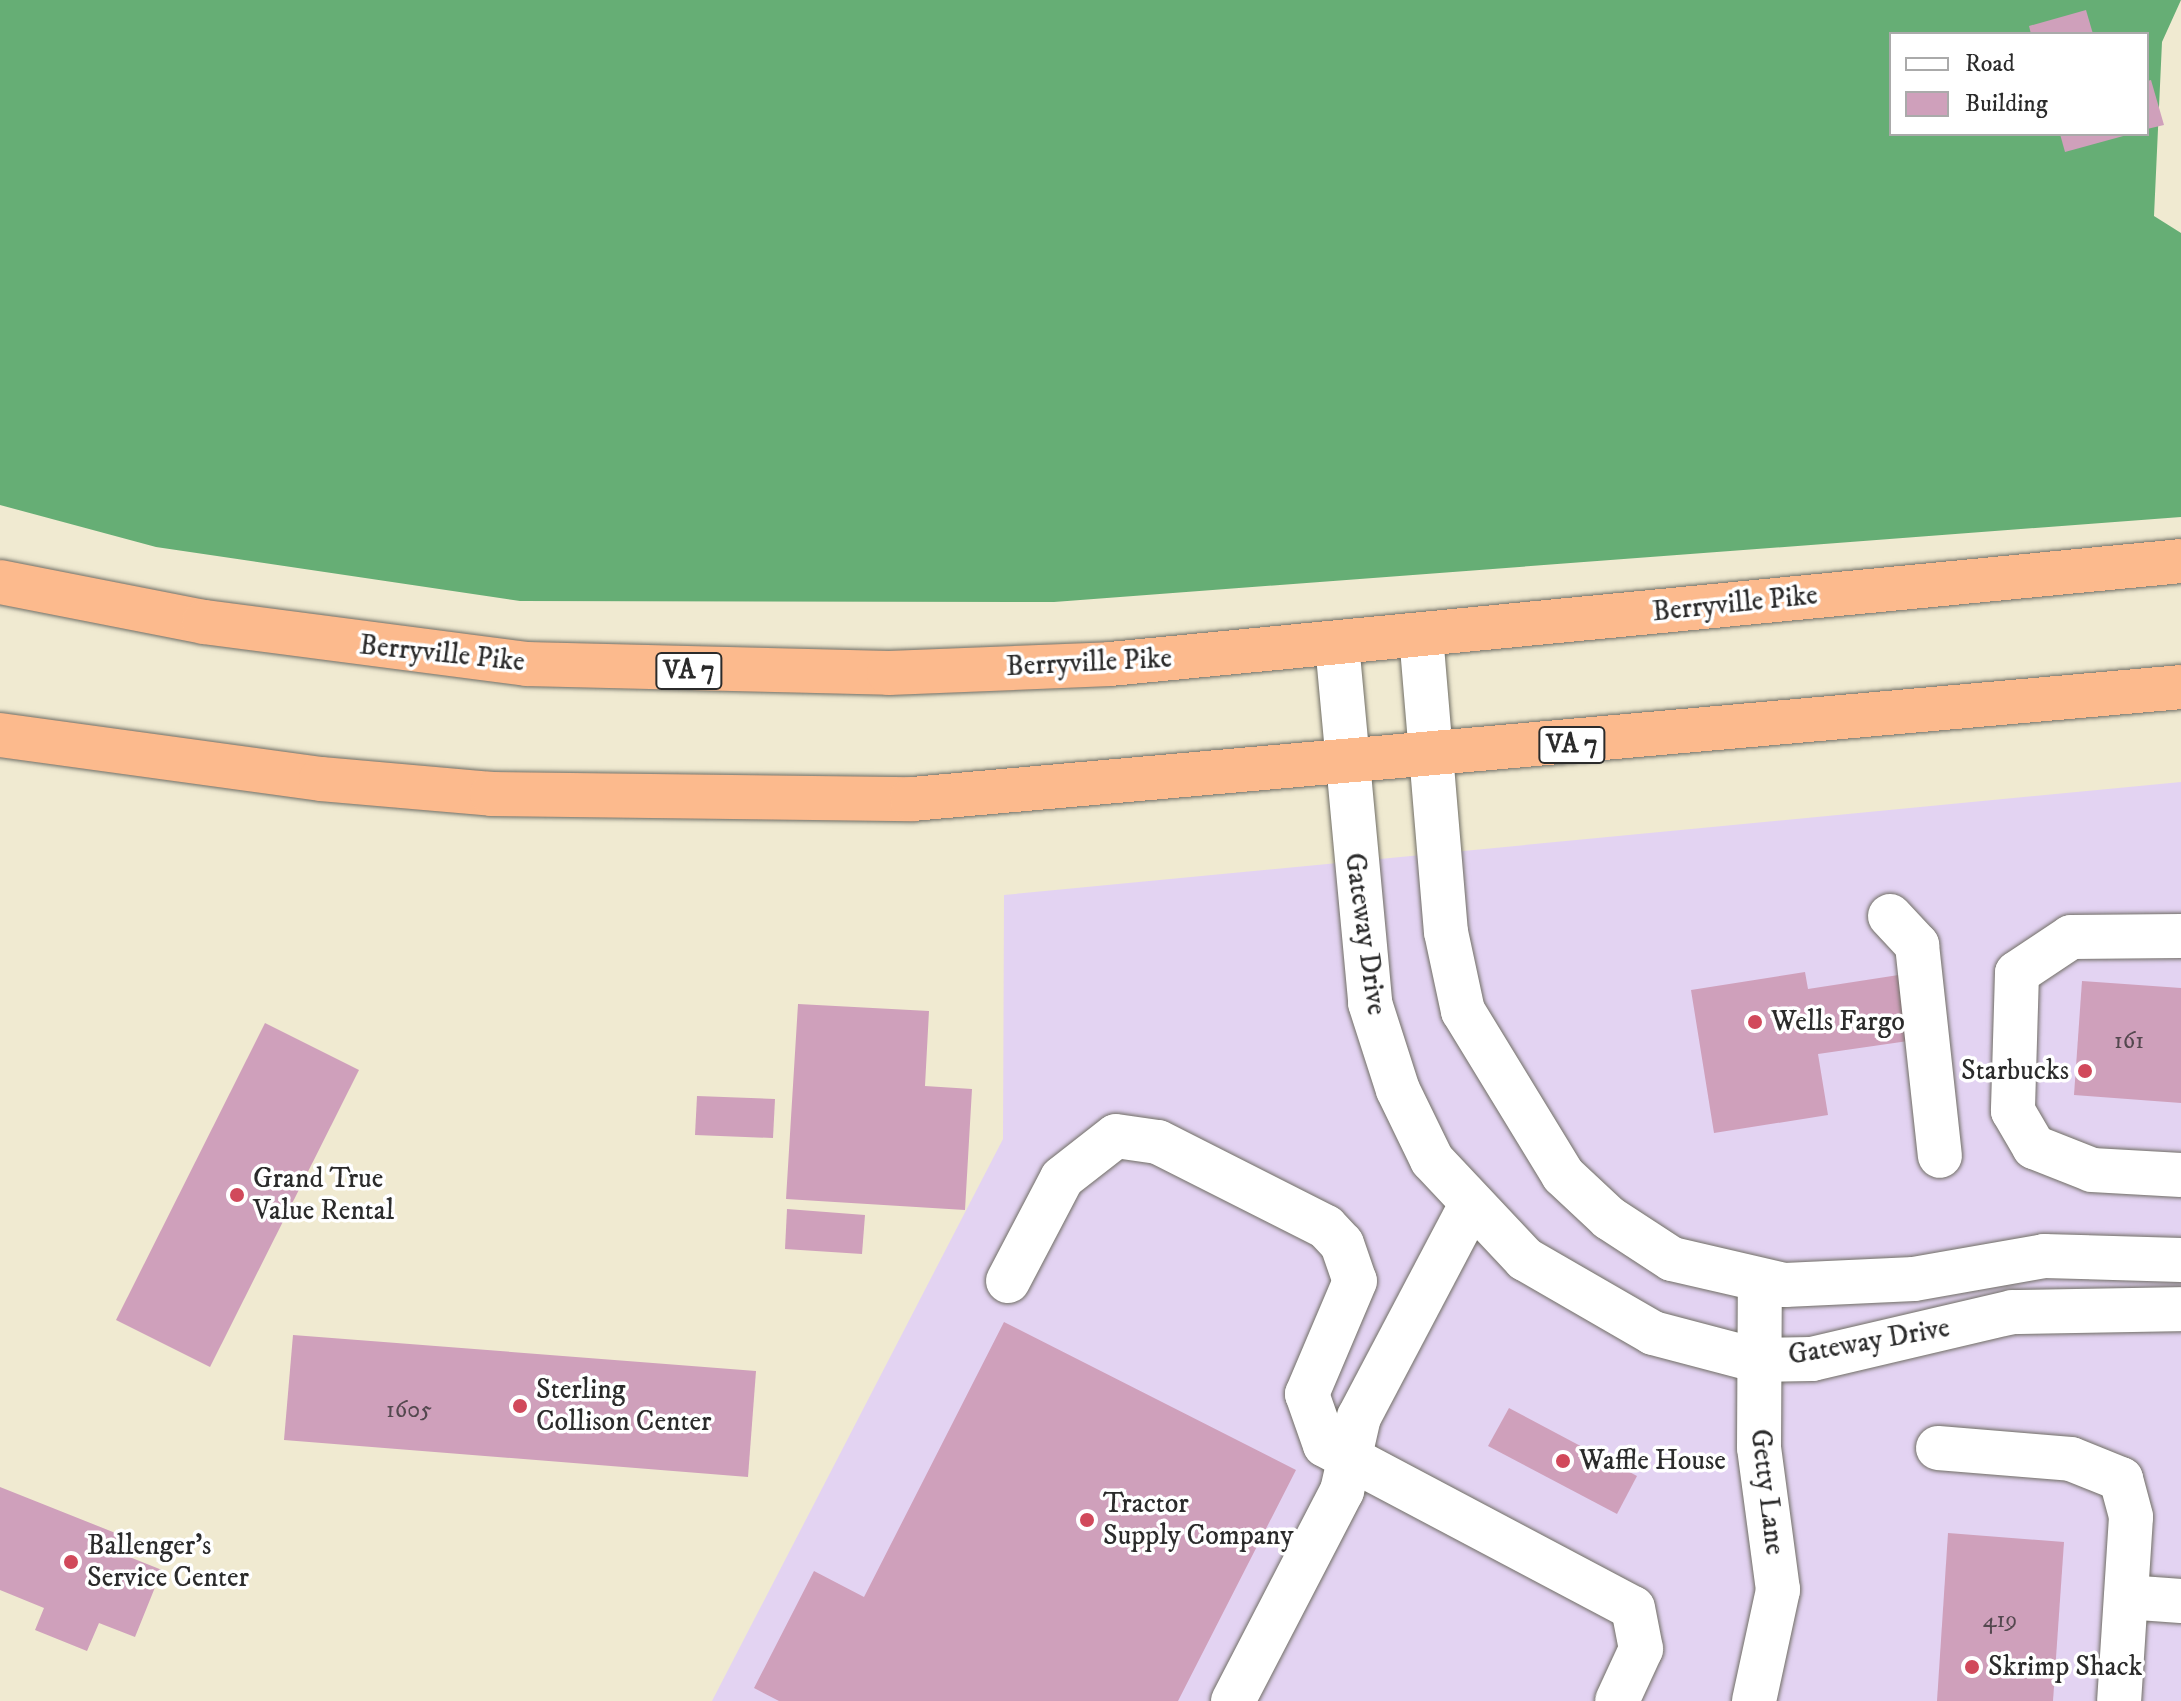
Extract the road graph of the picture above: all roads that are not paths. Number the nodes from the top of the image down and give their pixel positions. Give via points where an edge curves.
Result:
1 (2181, 561) edge
2 (0, 582) edge
3 (1421, 635) junction
4 (1337, 644) junction
5 (2181, 687) edge
6 (0, 735) edge
7 (1428, 758) junction
8 (1348, 765) junction
9 (1890, 916) dead end
10 (2181, 936) edge
11 (1940, 1156) dead end
12 (2181, 1175) edge
13 (1471, 1205) junction
14 (2181, 1260) edge
15 (1008, 1281) dead end
16 (1760, 1281) junction
17 (2181, 1309) edge
18 (1755, 1360) junction
19 (1938, 1448) dead end
20 (1351, 1460) junction
21 (2126, 1597) junction
22 (2181, 1601) edge
23 (1233, 1701) edge
24 (1617, 1701) edge
25 (1754, 1701) edge
26 (2119, 1701) edge

1 - 3 highway, Berryville Pike / VA 7
2 - 4 highway, Berryville Pike / VA 7 via 204,622 526,664 889,673 1110,664
3 - 4 highway, Berryville Pike / VA 7
3 - 7 street, Gateway Drive
4 - 8 street, Gateway Drive
5 - 7 highway, VA 7
6 - 8 highway, VA 7 via 321,779 660,801 912,799
7 - 8 highway, VA 7
7 - 16 street, Gateway Drive via 1446,932 1463,1011 1515,1105 1563,1175 1609,1218 1672,1259
8 - 13 street, Gateway Drive via 1370,1003 1398,1090 1432,1160
9 - 11 street via 1917,945
10 - 12 street via 2071,937 2017,973 2013,1111 2034,1147 2092,1170
13 - 18 street, Gateway Drive via 1525,1259 1591,1301 1653,1333
13 - 20 street via 1359,1417
14 - 16 street, Gateway Drive via 2044,1256 1914,1279
15 - 20 street via 1062,1178 1116,1136 1158,1142 1300,1213 1342,1244 1355,1281 1307,1394 1325,1445
16 - 18 street, Getty Lane
17 - 18 street, Gateway Drive via 2013,1312 1812,1359
18 - 25 street, Getty Lane via 1778,1590
19 - 21 street via 2071,1459 2121,1479 2131,1517
20 - 23 street via 1342,1491
20 - 24 street via 1633,1608 1641,1620 1641,1649
21 - 22 street
21 - 26 street

